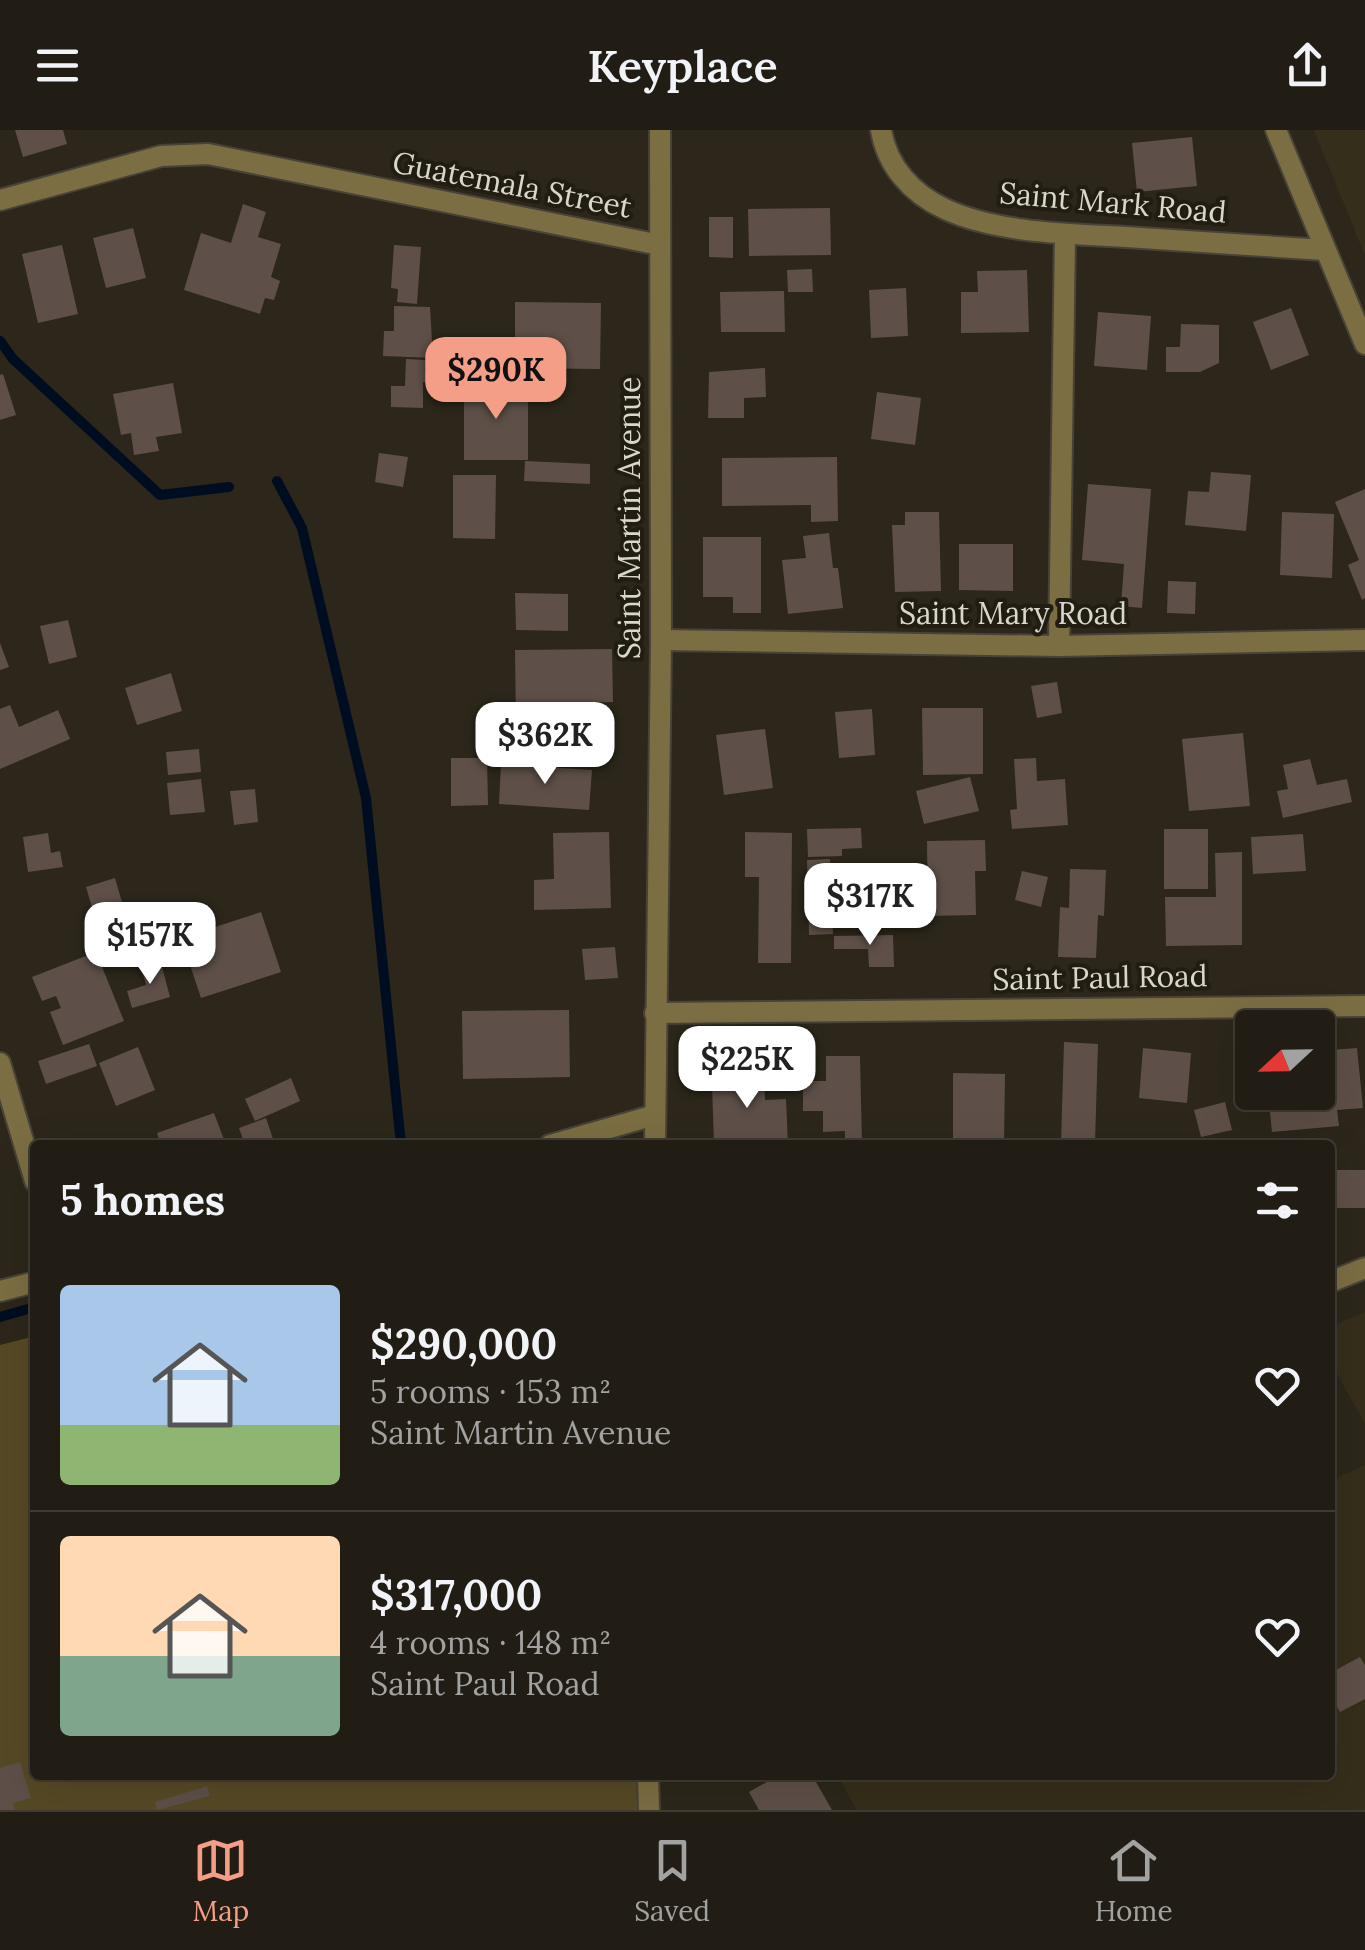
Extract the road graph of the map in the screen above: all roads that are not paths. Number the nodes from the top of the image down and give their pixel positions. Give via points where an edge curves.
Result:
1 (660, 130) edge
2 (882, 130) edge
3 (1276, 130) edge
4 (0, 200) edge
5 (1064, 234) junction
6 (660, 245) junction
7 (1324, 250) junction
8 (1365, 344) edge
9 (661, 640) junction
10 (1365, 640) edge
11 (1059, 646) junction
12 (1365, 1006) edge
13 (655, 1013) junction
14 (0, 1063) edge
15 (654, 1115) junction
16 (567, 1140) edge
17 (655, 1140) edge
18 (30, 1165) edge
19 (1365, 1268) edge
20 (1335, 1280) edge
21 (30, 1283) edge
22 (0, 1292) edge
23 (648, 1780) edge
24 (648, 1810) edge

1 - 6 street, Saint Martin Avenue
2 - 5 street, Saint Mark Road via 897,171 946,210
3 - 7 street
4 - 6 street, Guatemala Street via 161,156 208,154
5 - 7 street, Saint Mark Road
5 - 11 street
6 - 9 street, Saint Martin Avenue
7 - 8 street
9 - 11 street, Saint Mary Road
9 - 13 street, Saint Martin Avenue
10 - 11 street, Saint Mary Road
12 - 13 street, Saint Paul Road
13 - 15 street, Saint Martin Avenue
14 - 18 street
15 - 16 street
15 - 17 street, Saint Martin Avenue
19 - 20 street
21 - 22 street
23 - 24 street

